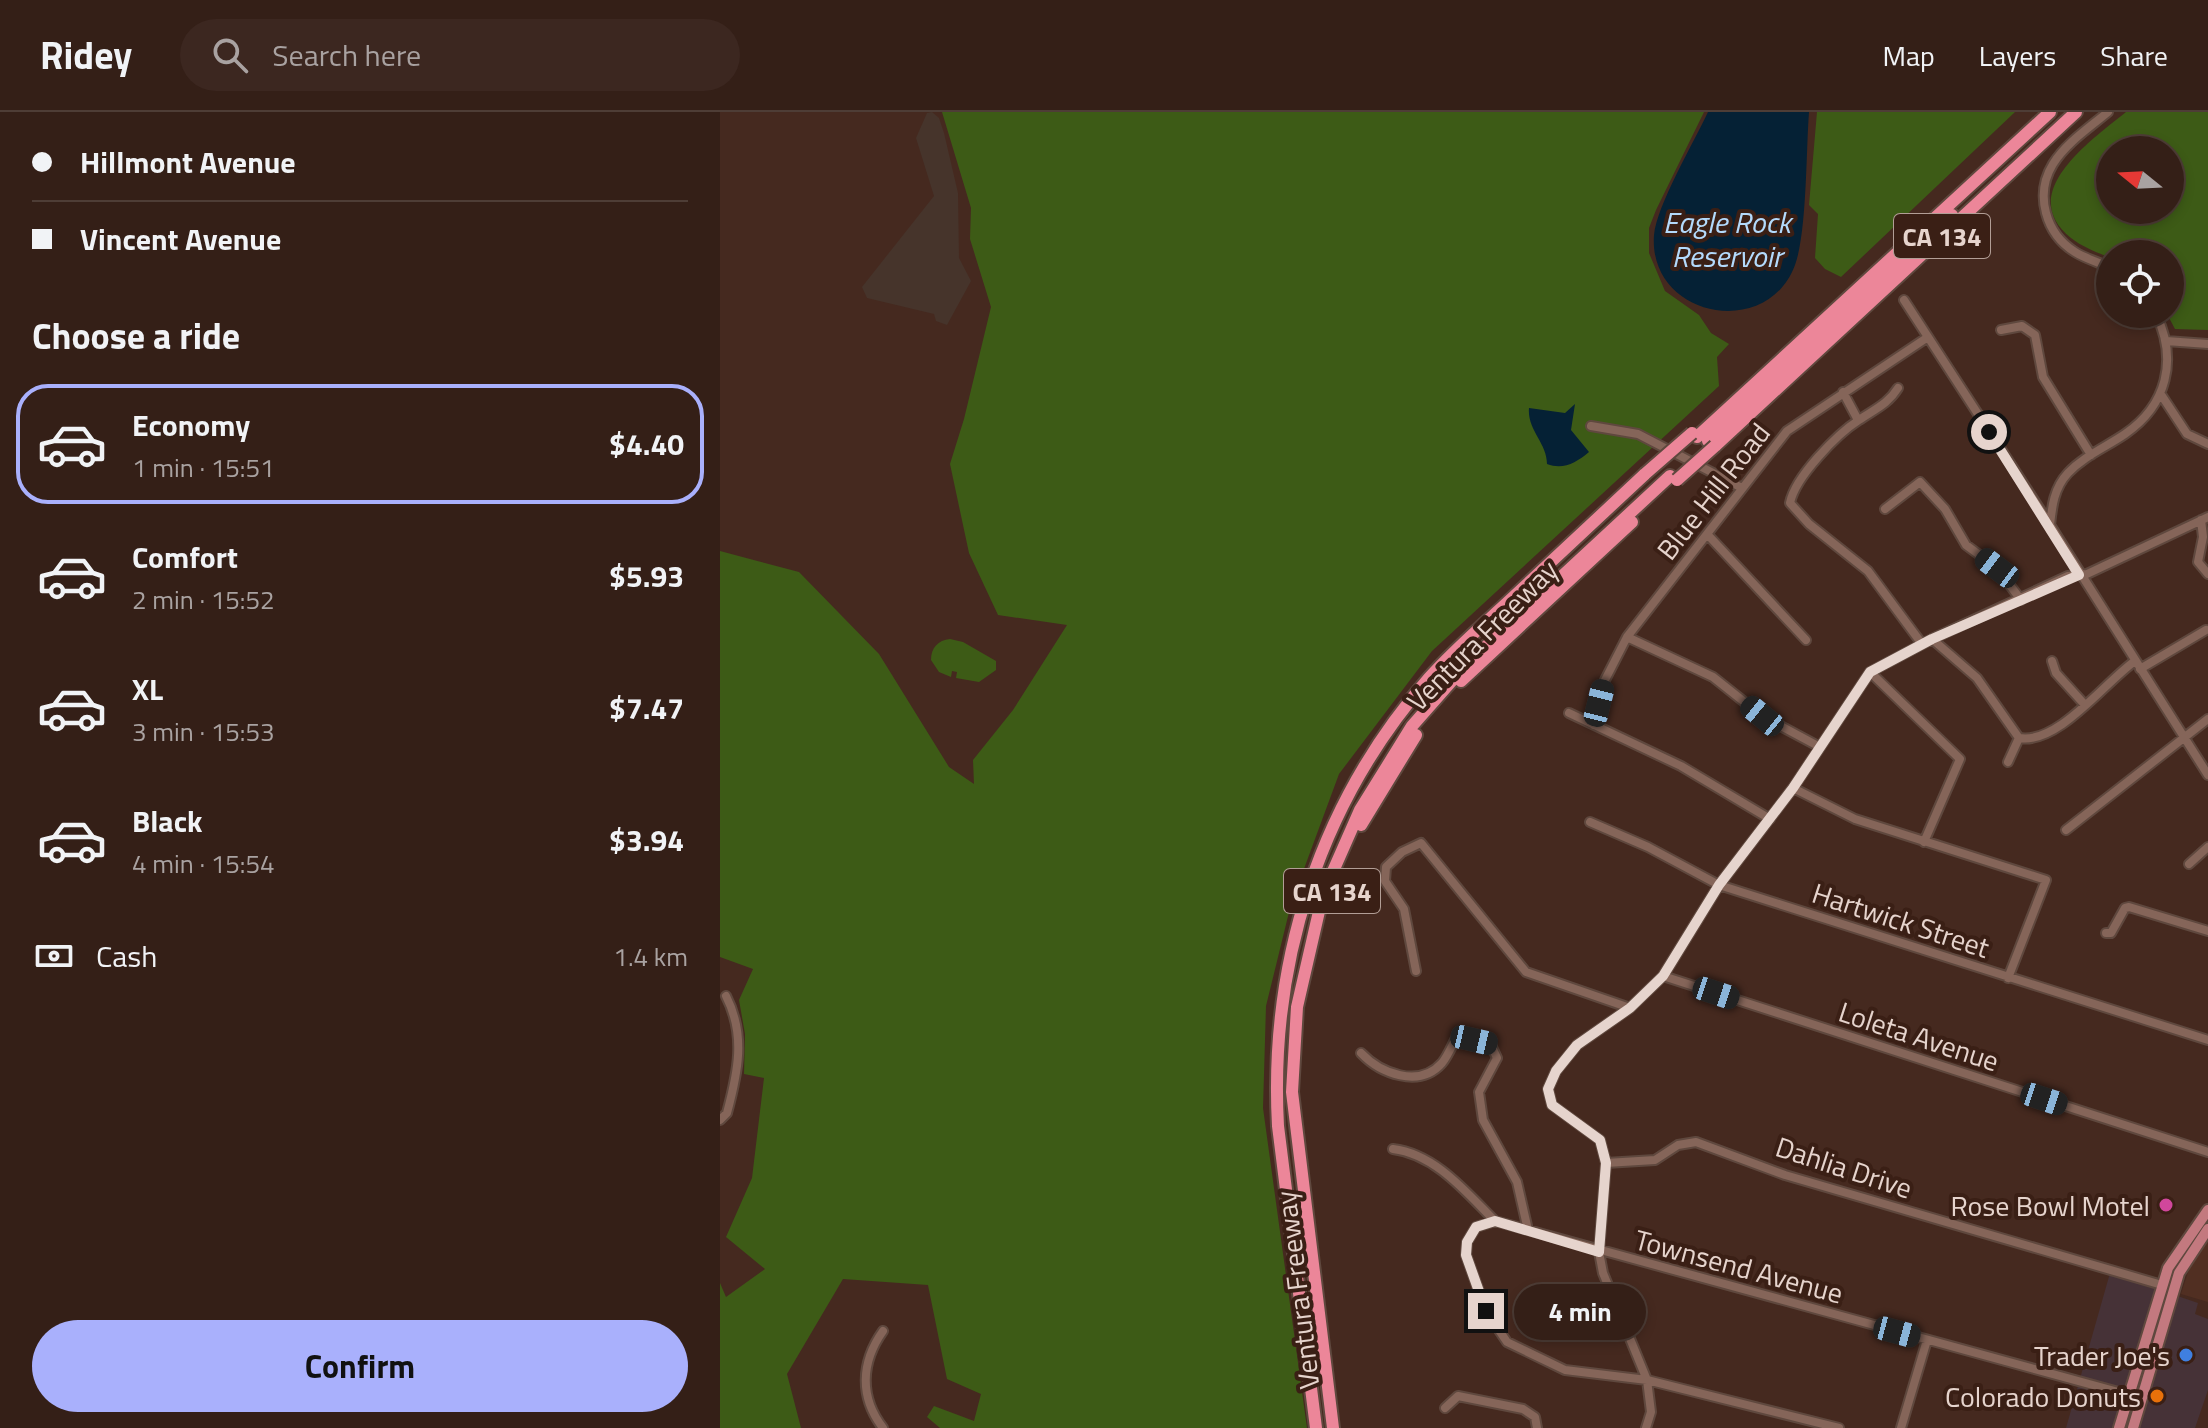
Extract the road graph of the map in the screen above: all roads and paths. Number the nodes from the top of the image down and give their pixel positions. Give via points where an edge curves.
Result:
1 (2040, 112) edge
2 (2050, 112) edge
3 (2065, 112) edge
4 (2076, 112) edge
5 (2108, 112) edge
6 (2096, 261) edge
7 (1904, 300) dead end
8 (2161, 328) edge
9 (2001, 330) dead end
10 (1928, 337) junction
11 (2166, 341) junction
12 (2208, 344) edge
13 (1779, 356) junction
14 (1805, 357) junction
15 (1898, 388) dead end
16 (1843, 392) junction
17 (2162, 396) junction
18 (1747, 398) junction
19 (1858, 420) junction
20 (1591, 426) dead end
21 (1703, 439) junction
22 (2208, 444) edge
23 (2091, 455) junction
24 (1742, 488) junction
25 (1885, 509) dead end
26 (2204, 518) edge
27 (2050, 525) junction
28 (1707, 534) junction
29 (2208, 574) edge
30 (2079, 575) junction
31 (2021, 600) junction
32 (2206, 630) dead end
33 (1627, 637) junction
34 (1932, 639) junction
35 (1806, 640) dead end
36 (1922, 644) junction
37 (2052, 661) dead end
38 (2138, 665) junction
39 (1870, 672) junction
40 (2085, 705) junction
41 (1569, 713) dead end
42 (2208, 719) edge
43 (1594, 725) junction
44 (2185, 737) junction
45 (2019, 738) junction
46 (1818, 746) junction
47 (2008, 762) dead end
48 (2208, 775) edge
49 (1793, 788) junction
50 (1770, 819) junction
51 (1590, 822) dead end
52 (2066, 830) dead end
53 (1924, 842) junction
54 (2208, 847) edge
55 (2189, 864) dead end
56 (1719, 885) junction
57 (2208, 931) edge
58 (2106, 933) dead end
59 (1416, 971) dead end
60 (1663, 976) junction
61 (2008, 978) junction
62 (726, 996) dead end
63 (1630, 1008) junction
64 (2208, 1040) edge
65 (1361, 1053) dead end
66 (720, 1120) edge
67 (1393, 1149) dead end
68 (2208, 1152) edge
69 (1606, 1163) junction
70 (2207, 1213) edge
71 (1495, 1221) junction
72 (2208, 1229) edge
73 (1528, 1230) junction
74 (1599, 1252) junction
75 (2162, 1285) junction
76 (2175, 1290) junction
77 (1304, 1326) junction
78 (883, 1331) dead end
79 (1927, 1340) junction
80 (1647, 1380) junction
81 (2128, 1395) junction
82 (2141, 1399) junction
83 (1445, 1408) dead end
84 (883, 1428) edge
85 (1316, 1428) edge
86 (1323, 1428) edge
87 (1336, 1428) edge
88 (1537, 1428) edge
89 (1646, 1428) edge
90 (1839, 1428) edge
91 (1901, 1428) edge
92 (2119, 1428) edge
93 (2133, 1428) edge

1 - 13 highway, Ventura Freeway / CA 134
2 - 13 highway
3 - 14 highway
4 - 14 highway, Ventura Freeway / CA 134
5 - 6 street via 2063,151 2044,194 2057,236
7 - 10 street
8 - 11 street
9 - 23 street via 2022,326 2035,335 2043,377
10 - 16 street, Blue Hill Road
10 - 27 street
11 - 12 street
11 - 17 street
13 - 18 highway, Ventura Freeway / CA 134
14 - 18 highway, Ventura Freeway / CA 134
15 - 19 street via 1885,404
16 - 19 street
16 - 24 street, Blue Hill Road via 1787,431
17 - 22 street via 2187,434
17 - 23 street via 2132,429
18 - 21 highway, Ventura Freeway / CA 134
18 - 21 highway, Ventura Freeway / CA 134
19 - 36 street via 1794,489 1790,503 1868,571
20 - 24 street via 1638,434
21 - 77 highway, Ventura Freeway / CA 134, bridge via 1648,477 1441,665 1357,778 1321,850 1293,941 1275,1078
21 - 87 highway, Ventura Freeway / CA 134, bridge via 1674,478 1451,691 1385,782 1330,895 1306,993 1300,1080
23 - 27 street via 2070,471 2057,491
24 - 28 street, Blue Hill Road
25 - 31 street via 1920,482 1945,509 1966,545 1997,568
26 - 29 street via 2198,562
26 - 30 street
27 - 30 street
28 - 33 street, Blue Hill Road
28 - 35 street
30 - 31 street
30 - 38 street
31 - 34 street
32 - 38 street
33 - 43 street, Blue Hill Road via 1605,680
33 - 46 street via 1713,677 1762,716
34 - 36 street
34 - 45 street via 1977,678
36 - 39 street
37 - 40 street
38 - 40 street
38 - 44 street
39 - 46 street
39 - 53 street via 1960,759
40 - 45 street via 2042,737
41 - 43 street
42 - 44 street
43 - 50 street via 1681,766
44 - 48 street
44 - 52 street
45 - 47 street
46 - 49 street
49 - 50 street
49 - 53 street via 1855,819
50 - 56 street
51 - 56 street, Hartwick Street
53 - 61 street via 2046,880
54 - 55 street
56 - 60 street
56 - 61 street, Hartwick Street
57 - 58 street via 2129,907
59 - 63 street via 1404,909 1385,881 1386,867 1421,843 1526,972
60 - 63 street
60 - 68 street, Loleta Avenue
61 - 64 street, Hartwick Street
62 - 66 street via 737,1016 740,1043 727,1113
63 - 69 street via 1577,1045 1548,1089 1552,1105 1600,1140
65 - 73 street via 1376,1070 1411,1077 1441,1065 1455,1040 1491,1045 1497,1058 1479,1092 1483,1120 1517,1182
67 - 71 street, Townsend Avenue via 1415,1151
69 - 74 street
69 - 75 street, Dahlia Drive via 1655,1160 1678,1145 1696,1142 1785,1175
70 - 75 main road via 2178,1248
71 - 73 street, Townsend Avenue
71 - 80 street via 1476,1227 1466,1255 1486,1311 1507,1342 1565,1370
72 - 76 main road via 2189,1254
73 - 74 street, Townsend Avenue
74 - 79 street, Townsend Avenue
74 - 80 street
75 - 76 main road
75 - 81 main road
76 - 82 main road
77 - 85 highway, Ventura Freeway / CA 134
77 - 86 highway via 1312,1347
78 - 84 street via 868,1360 865,1382 868,1405
79 - 81 street, Townsend Avenue
79 - 91 street
80 - 89 street via 1651,1412
80 - 90 street
81 - 82 street, Townsend Avenue
81 - 92 main road
82 - 93 main road
83 - 88 street via 1458,1396 1523,1409 1535,1417

